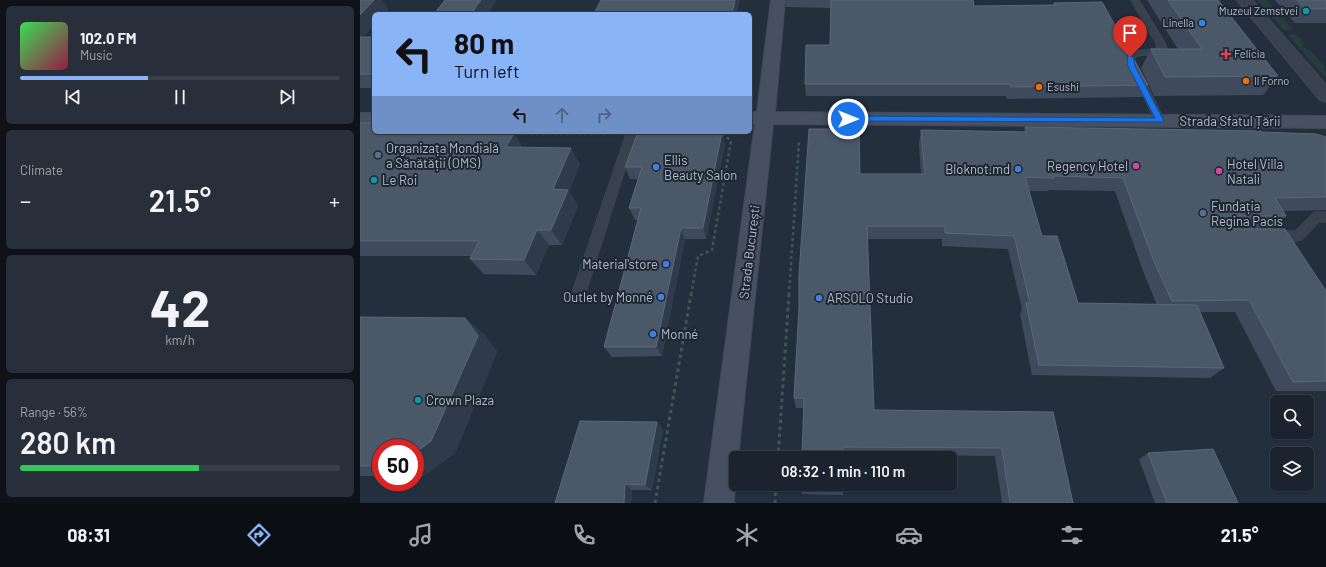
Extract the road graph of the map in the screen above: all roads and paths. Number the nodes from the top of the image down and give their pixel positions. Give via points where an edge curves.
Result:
1 (778, 0) edge
2 (1135, 0) edge
3 (1244, 0) edge
4 (1326, 96) edge
5 (758, 118) edge
6 (360, 119) edge
7 (372, 119) edge
8 (1160, 121) junction
9 (1326, 122) edge
10 (632, 134) edge
11 (717, 135) edge
12 (799, 142) dead end
13 (1326, 217) edge
14 (1261, 236) edge
15 (578, 296) dead end
16 (778, 451) edge
17 (776, 491) edge
18 (655, 503) edge
19 (719, 503) edge
20 (775, 503) edge

1 - 5 main road, Strada București
2 - 8 lane via 1162,49 1155,52 1133,53 1130,61
3 - 4 street
5 - 8 main road, Strada Sfatul Țării
5 - 19 main road, Strada București
6 - 7 main road
8 - 9 main road, Strada Sfatul Țării
10 - 15 lane
11 - 18 path via 724,135 731,141 712,250 698,256
12 - 16 path
13 - 14 lane via 1316,217 1298,236
17 - 20 path

